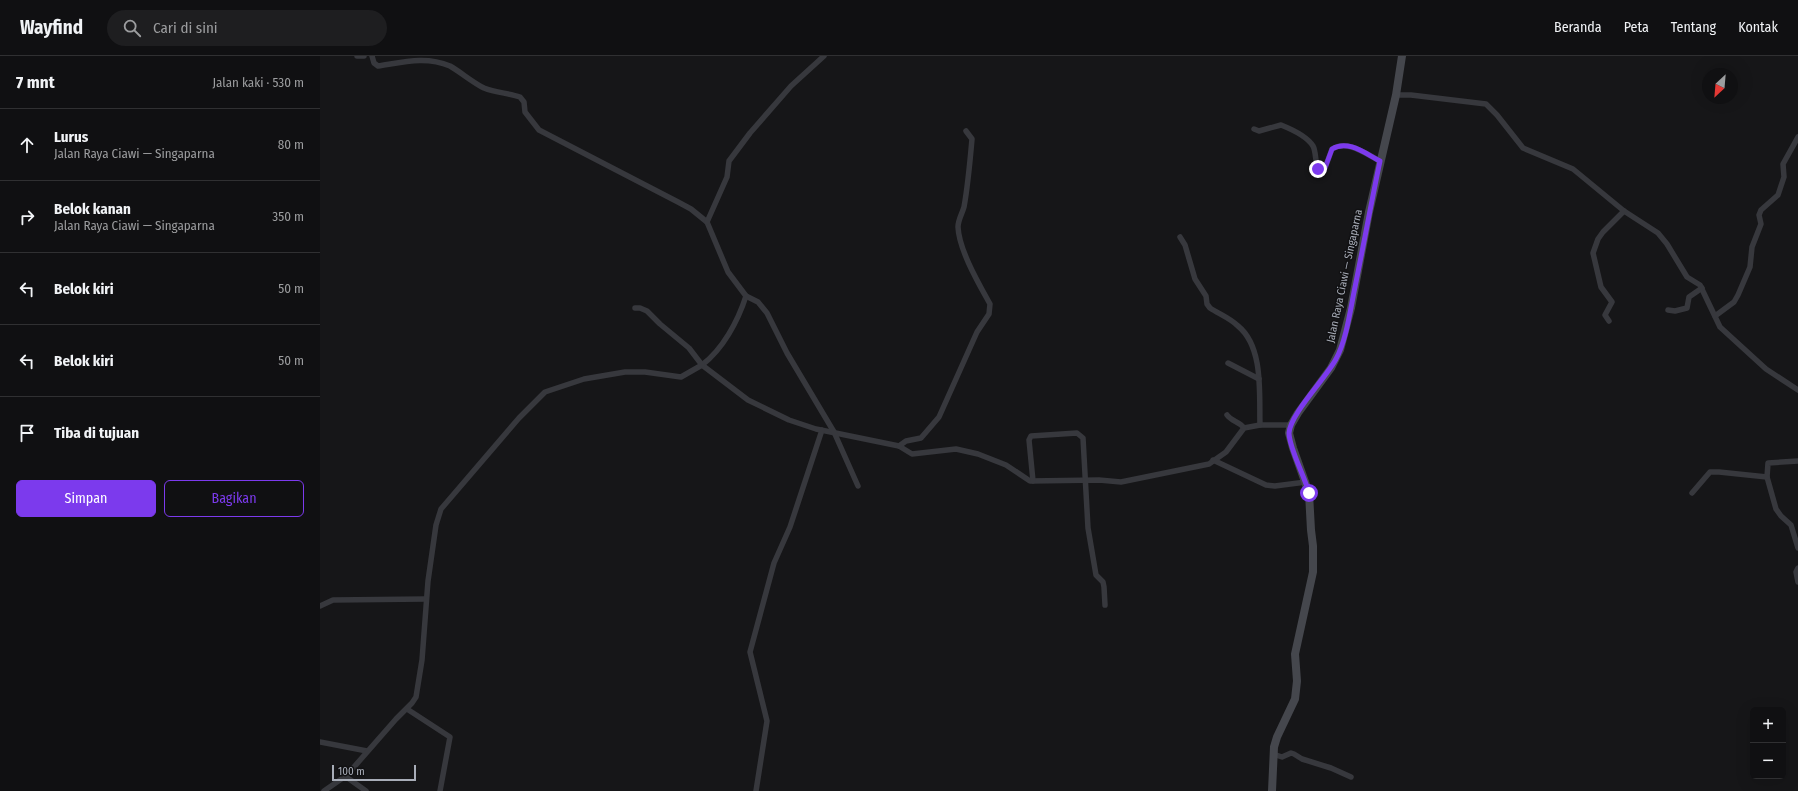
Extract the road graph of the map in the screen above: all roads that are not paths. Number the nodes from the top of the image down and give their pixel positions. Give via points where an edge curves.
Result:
1 (357, 56) edge
2 (364, 56) edge
3 (372, 56) edge
4 (824, 56) edge
5 (1402, 56) edge
6 (1396, 95) junction
7 (1254, 129) dead end
8 (966, 131) dead end
9 (1798, 138) edge
10 (1380, 161) junction
11 (1624, 212) junction
12 (707, 222) junction
13 (1180, 237) dead end
14 (1702, 288) junction
15 (746, 296) junction
16 (635, 308) dead end
17 (1668, 310) dead end
18 (1715, 316) junction
19 (1609, 321) dead end
20 (1228, 363) dead end
21 (702, 366) junction
22 (1259, 379) junction
23 (1798, 390) edge
24 (1227, 415) dead end
25 (1260, 425) junction
26 (1291, 425) junction
27 (1244, 428) junction
28 (822, 430) junction
29 (834, 432) junction
30 (899, 446) junction
31 (1213, 460) junction
32 (1798, 461) edge
33 (1767, 477) junction
34 (1085, 480) junction
35 (1033, 481) junction
36 (1306, 482) junction
37 (858, 486) dead end
38 (1692, 493) dead end
39 (1798, 548) edge
40 (1798, 568) edge
41 (1798, 582) edge
42 (426, 599) junction
43 (320, 606) edge
44 (1105, 606) dead end
45 (406, 709) junction
46 (320, 742) edge
47 (367, 751) junction
48 (1274, 754) junction
49 (345, 776) junction
50 (1351, 777) dead end
51 (324, 791) edge
52 (366, 791) edge
53 (440, 791) edge
54 (756, 791) edge
55 (1272, 791) edge

1 - 2 street
3 - 12 street via 378,66 413,59 436,59 485,88 520,97 524,102 525,112 539,130 691,209
4 - 12 street via 791,86 729,161 727,176
5 - 6 main road, Jalan Raya Ciawi — Singaparna
6 - 10 main road, Jalan Raya Ciawi — Singaparna
6 - 11 street via 1486,104 1493,109 1524,148 1573,169
7 - 10 street via 1259,131 1281,125 1307,139 1314,149 1321,172 1332,149 1338,146 1350,146
8 - 30 street via 972,139 965,199 958,229 990,309 939,417 921,438 907,440
9 - 18 street via 1783,164 1784,177 1778,195 1759,214 1762,224 1752,247 1750,267 1738,295 1734,302
10 - 26 main road, Jalan Raya Ciawi — Singaparna via 1351,308 1340,350 1331,368
11 - 14 street via 1663,238 1687,277 1700,284
11 - 19 street via 1600,236 1593,253 1601,287 1612,302 1605,315
12 - 15 street via 728,272
13 - 22 street via 1185,245 1195,279 1206,296 1207,304 1244,332 1252,347
14 - 17 street via 1689,297 1687,308
14 - 18 street
15 - 21 street via 722,343
15 - 29 street via 758,302 767,313 787,353
16 - 21 street via 647,311 689,348
18 - 23 street via 1720,327 1753,358
20 - 22 street
21 - 28 street via 767,411
21 - 42 street via 681,377 625,372 584,379 545,392 519,418 441,509 436,526
22 - 25 street
24 - 27 street
25 - 26 street
25 - 27 street
26 - 36 main road via 1290,440
27 - 31 street via 1226,452
28 - 29 street
28 - 54 street via 790,527 774,563 750,652 767,721
29 - 30 street
29 - 37 street
30 - 35 street via 912,454 956,449 978,454 1006,465
31 - 34 street via 1209,464 1121,482
31 - 36 street via 1266,484 1275,486
32 - 33 street via 1768,463
33 - 38 street via 1712,472 1707,474
33 - 39 street via 1776,509 1791,525
34 - 35 street
34 - 35 street via 1083,438 1077,433 1030,437
34 - 44 street via 1096,575 1103,582
36 - 48 main road via 1309,493 1313,572 1296,654 1295,700 1277,737
40 - 41 street
42 - 43 street via 333,600
42 - 45 street via 418,690
45 - 47 street
45 - 53 street via 450,737
46 - 47 street
47 - 49 street
48 - 50 street via 1282,757 1291,753
48 - 55 main road
49 - 51 street
49 - 52 street

